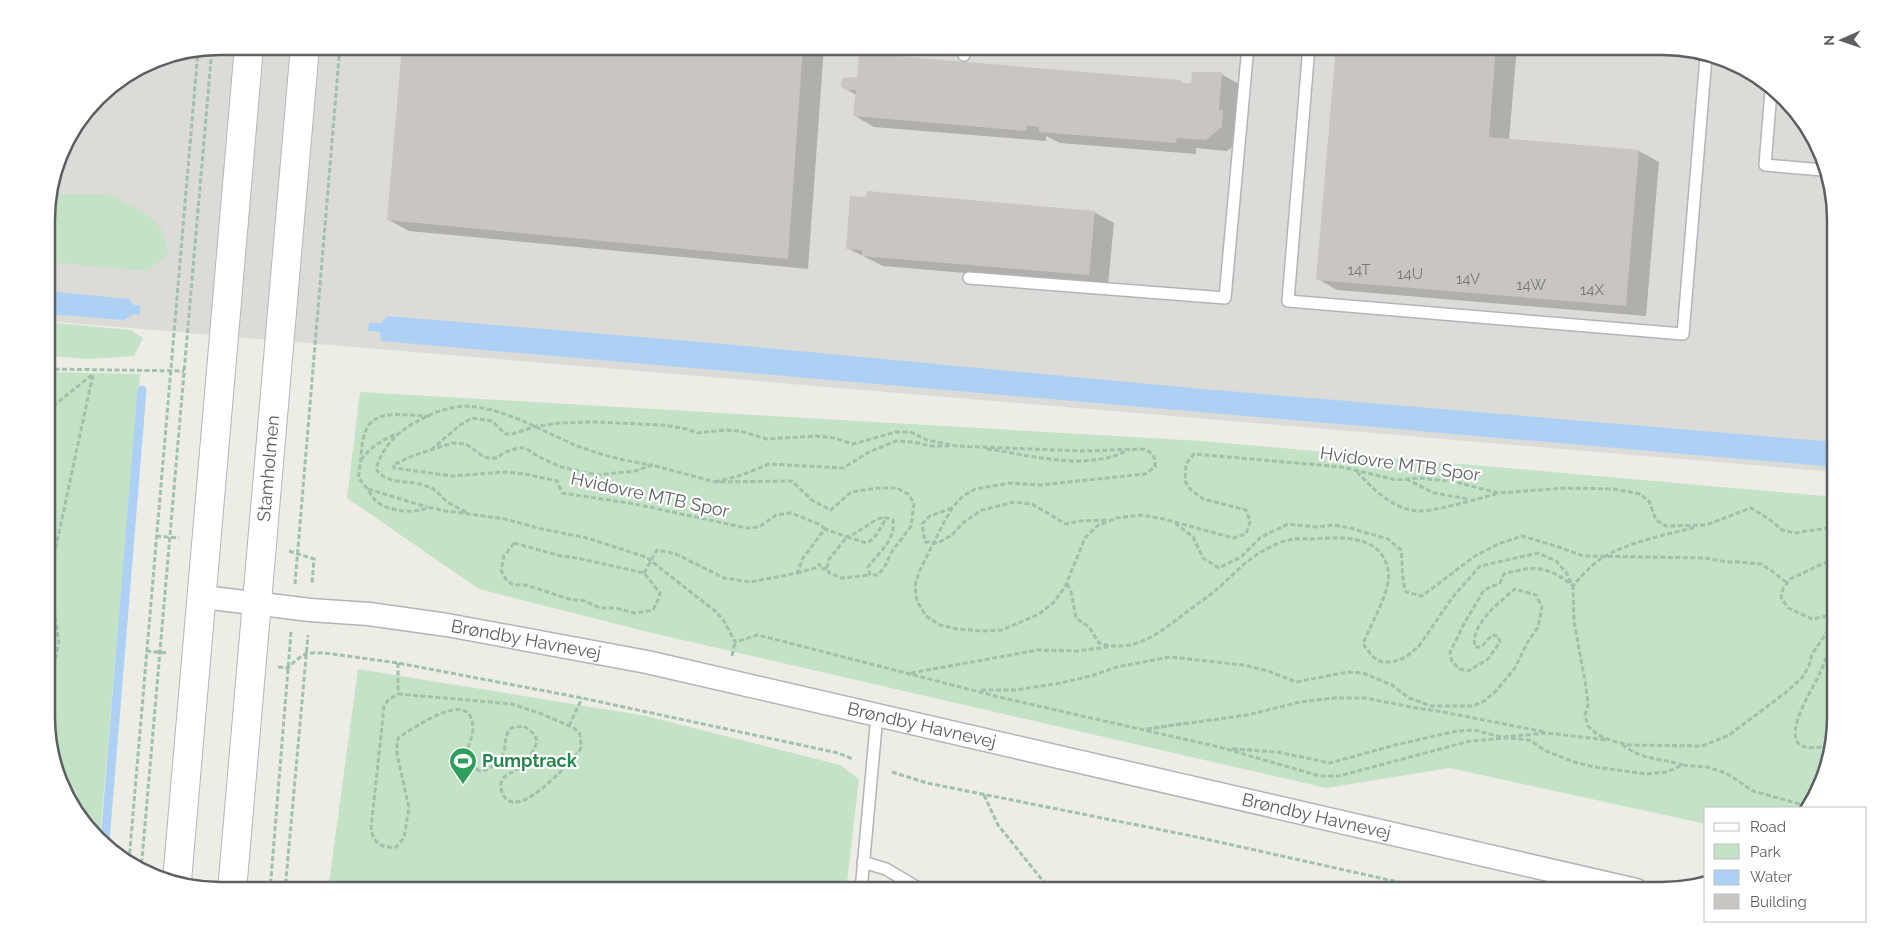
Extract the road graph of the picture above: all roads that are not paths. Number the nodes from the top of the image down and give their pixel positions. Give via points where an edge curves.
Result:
1 (248, 55) edge
2 (305, 55) edge
3 (1247, 55) edge
4 (1308, 55) edge
5 (1706, 61) edge
6 (1771, 96) edge
7 (1818, 170) edge
8 (969, 278) dead end
9 (203, 597) junction
10 (256, 603) junction
11 (877, 715) junction
12 (863, 862) junction
13 (177, 876) edge
14 (233, 882) edge
15 (862, 882) edge
16 (908, 882) edge
17 (1601, 882) edge

1 - 9 street
2 - 10 street, Stamholmen
3 - 8 lane via 1225,298
4 - 5 lane via 1288,301 1683,334
6 - 7 lane via 1764,166
9 - 10 street, Brøndby Havnevej
9 - 13 street
10 - 11 street, Brøndby Havnevej via 466,628 647,662
10 - 14 street, Stamholmen
11 - 12 lane
11 - 17 street, Brøndby Havnevej
12 - 15 lane
12 - 16 lane via 886,869

